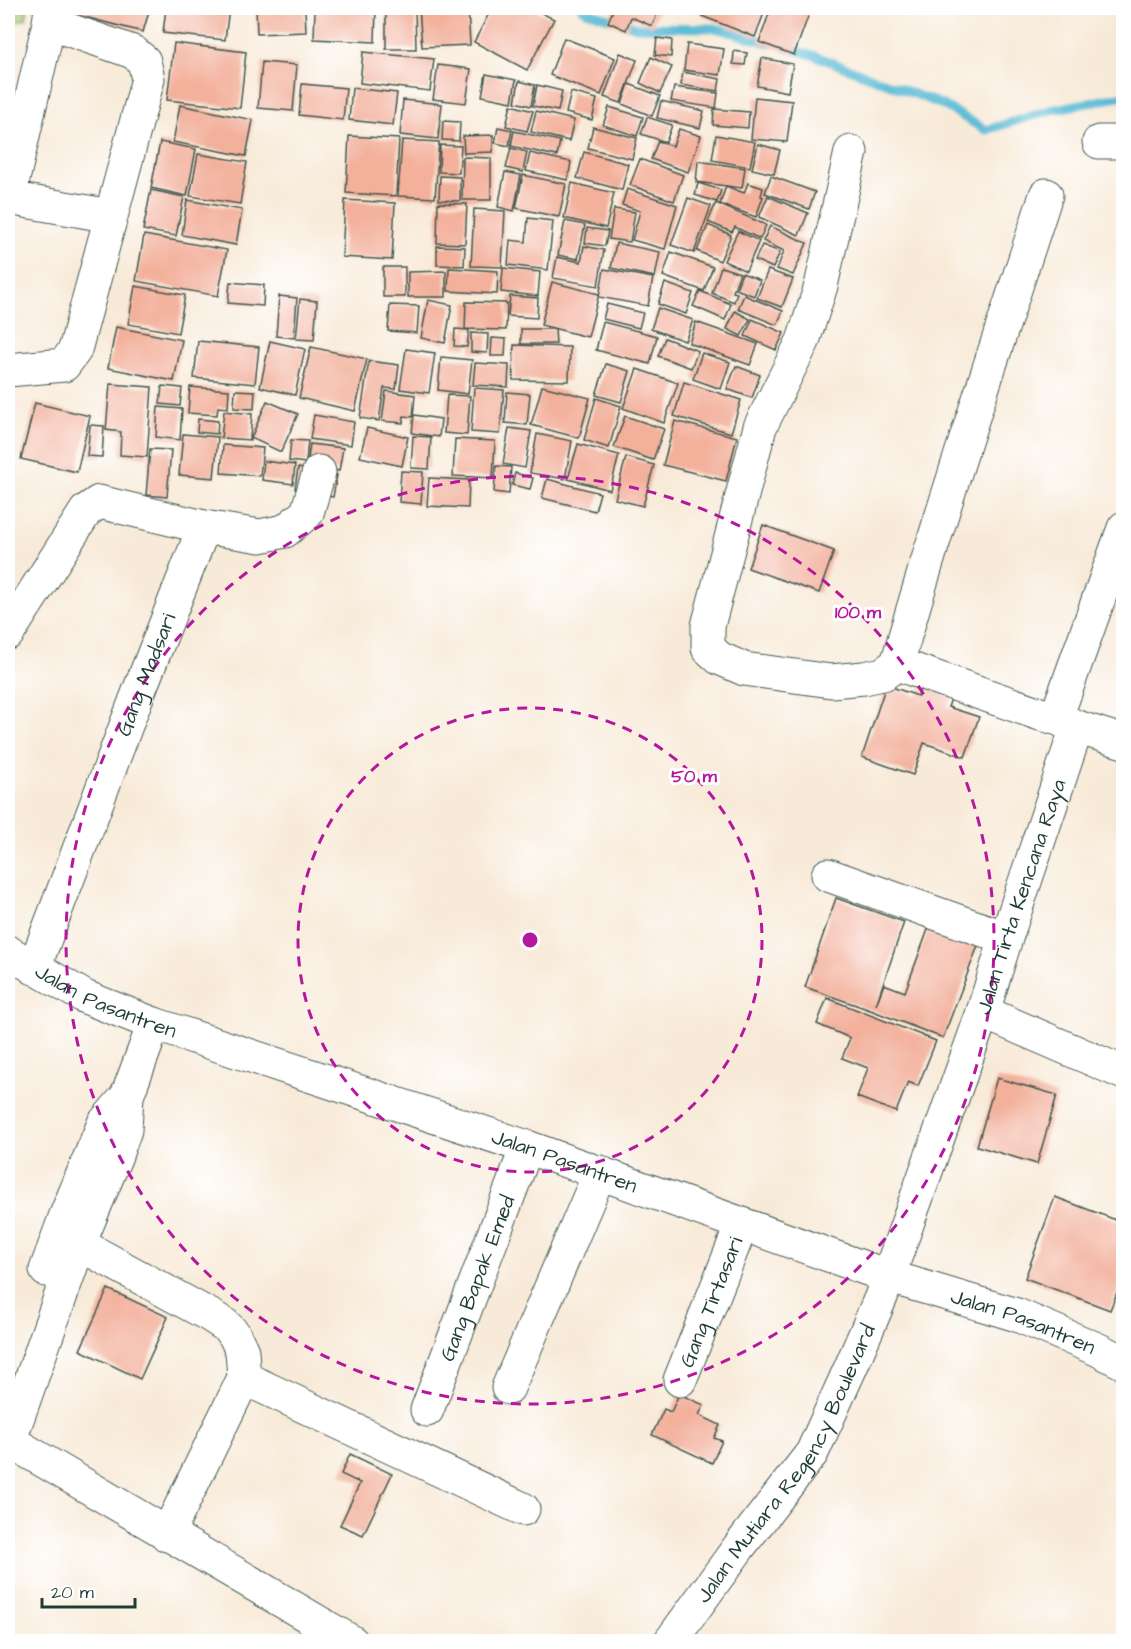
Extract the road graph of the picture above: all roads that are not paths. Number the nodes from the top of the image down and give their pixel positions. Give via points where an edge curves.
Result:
1 (50, 15) edge
2 (851, 152) dead end
3 (1046, 195) dead end
4 (8, 200) edge
5 (111, 216) junction
6 (8, 370) edge
7 (319, 471) dead end
8 (204, 527) junction
9 (1124, 528) edge
10 (8, 633) edge
11 (897, 664) junction
12 (1067, 722) junction
13 (1124, 742) edge
14 (828, 875) dead end
15 (1006, 938) junction
16 (21, 960) edge
17 (983, 1012) junction
18 (154, 1024) junction
19 (1124, 1073) edge
20 (527, 1147) junction
21 (600, 1172) junction
22 (742, 1224) junction
23 (78, 1228) junction
24 (888, 1276) junction
25 (1124, 1363) edge
26 (244, 1378) junction
27 (8, 1379) edge
28 (680, 1380) dead end
29 (508, 1388) dead end
30 (427, 1410) dead end
31 (8, 1442) edge
32 (523, 1509) dead end
33 (167, 1535) junction
34 (352, 1641) edge
35 (670, 1641) edge

1 - 4 street
1 - 5 street via 133,52 144,61 148,79
2 - 11 street via 814,308 803,341 760,427 708,626 708,648 719,658 744,669 831,681 883,674
3 - 11 street via 940,518
4 - 5 street
5 - 6 street via 75,350 64,365
7 - 8 street via 307,513 285,531 260,536
8 - 10 street via 99,502 86,511
8 - 16 street, Gang Madsari via 97,804
9 - 12 street, Jalan Tirta Kencana Raya
11 - 12 street
12 - 13 street
12 - 15 street, Jalan Tirta Kencana Raya
14 - 15 street
15 - 17 street, Jalan Tirta Kencana Raya
16 - 18 street, Jalan Pasantren via 85,997
17 - 19 street
17 - 24 street, Jalan Tirta Kencana Raya
18 - 20 street, Jalan Pasantren
18 - 23 street via 127,1096 125,1130
20 - 21 street, Jalan Pasantren
20 - 30 street, Gang Bapak Emed
21 - 22 street, Jalan Pasantren
21 - 29 street
22 - 24 street, Jalan Pasantren
22 - 28 street, Gang Tirtasari
23 - 26 street via 225,1325 242,1351
23 - 27 street
23 - 31 street
24 - 25 street, Jalan Pasantren via 1017,1315
24 - 35 street, Jalan Mutiara Regency Boulevard via 812,1453
26 - 32 street
26 - 33 street
31 - 33 street
33 - 34 street

